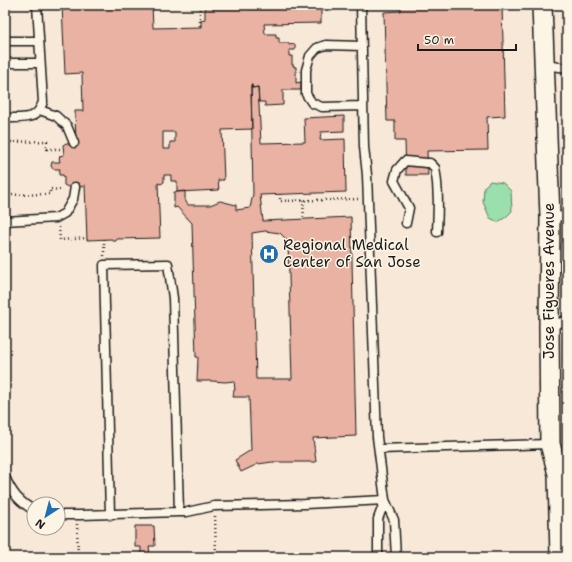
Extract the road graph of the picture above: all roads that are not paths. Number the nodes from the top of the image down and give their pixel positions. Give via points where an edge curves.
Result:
1 (37, 5) edge
2 (361, 5) edge
3 (542, 5) edge
4 (5, 41) edge
5 (39, 41) junction
6 (362, 46) junction
7 (5, 63) edge
8 (40, 63) junction
9 (544, 65) junction
10 (567, 68) edge
11 (363, 106) junction
12 (40, 110) junction
13 (5, 118) edge
14 (74, 143) dead end
15 (75, 187) dead end
16 (558, 216) edge
17 (5, 221) edge
18 (406, 223) dead end
19 (437, 232) dead end
20 (567, 320) edge
21 (548, 327) junction
22 (550, 444) junction
23 (379, 449) junction
24 (562, 474) edge
25 (5, 477) edge
26 (563, 495) edge
27 (385, 500) junction
28 (26, 506) edge
29 (179, 512) junction
30 (66, 515) edge
31 (110, 515) junction
32 (378, 557) edge
33 (396, 557) edge
34 (560, 557) edge

1 - 5 lane
2 - 6 lane
3 - 9 street, Jose Figueres Avenue
4 - 5 lane
5 - 8 lane
6 - 11 lane
6 - 11 lane via 326,45 317,48 310,56 306,70 306,94 312,102 322,108
7 - 8 lane
8 - 12 lane
9 - 10 lane
9 - 16 street, Jose Figueres Avenue
11 - 23 lane
12 - 13 lane via 24,118
12 - 14 lane via 56,116 67,126
15 - 17 lane via 73,199 56,218
16 - 21 street, Jose Figueres Avenue
18 - 19 lane via 408,208 394,181 397,170 405,161 427,162 435,168 437,178
20 - 21 lane
21 - 22 street, Jose Figueres Avenue
22 - 23 lane
22 - 24 street, Jose Figueres Avenue
23 - 27 lane
24 - 26 street, Jose Figueres Avenue
25 - 28 lane via 10,488
26 - 34 street, Jose Figueres Avenue
27 - 29 lane via 214,506
27 - 32 lane via 378,519
27 - 33 lane via 394,520
29 - 31 lane
29 - 31 lane via 173,298 168,264 104,265
30 - 31 lane

